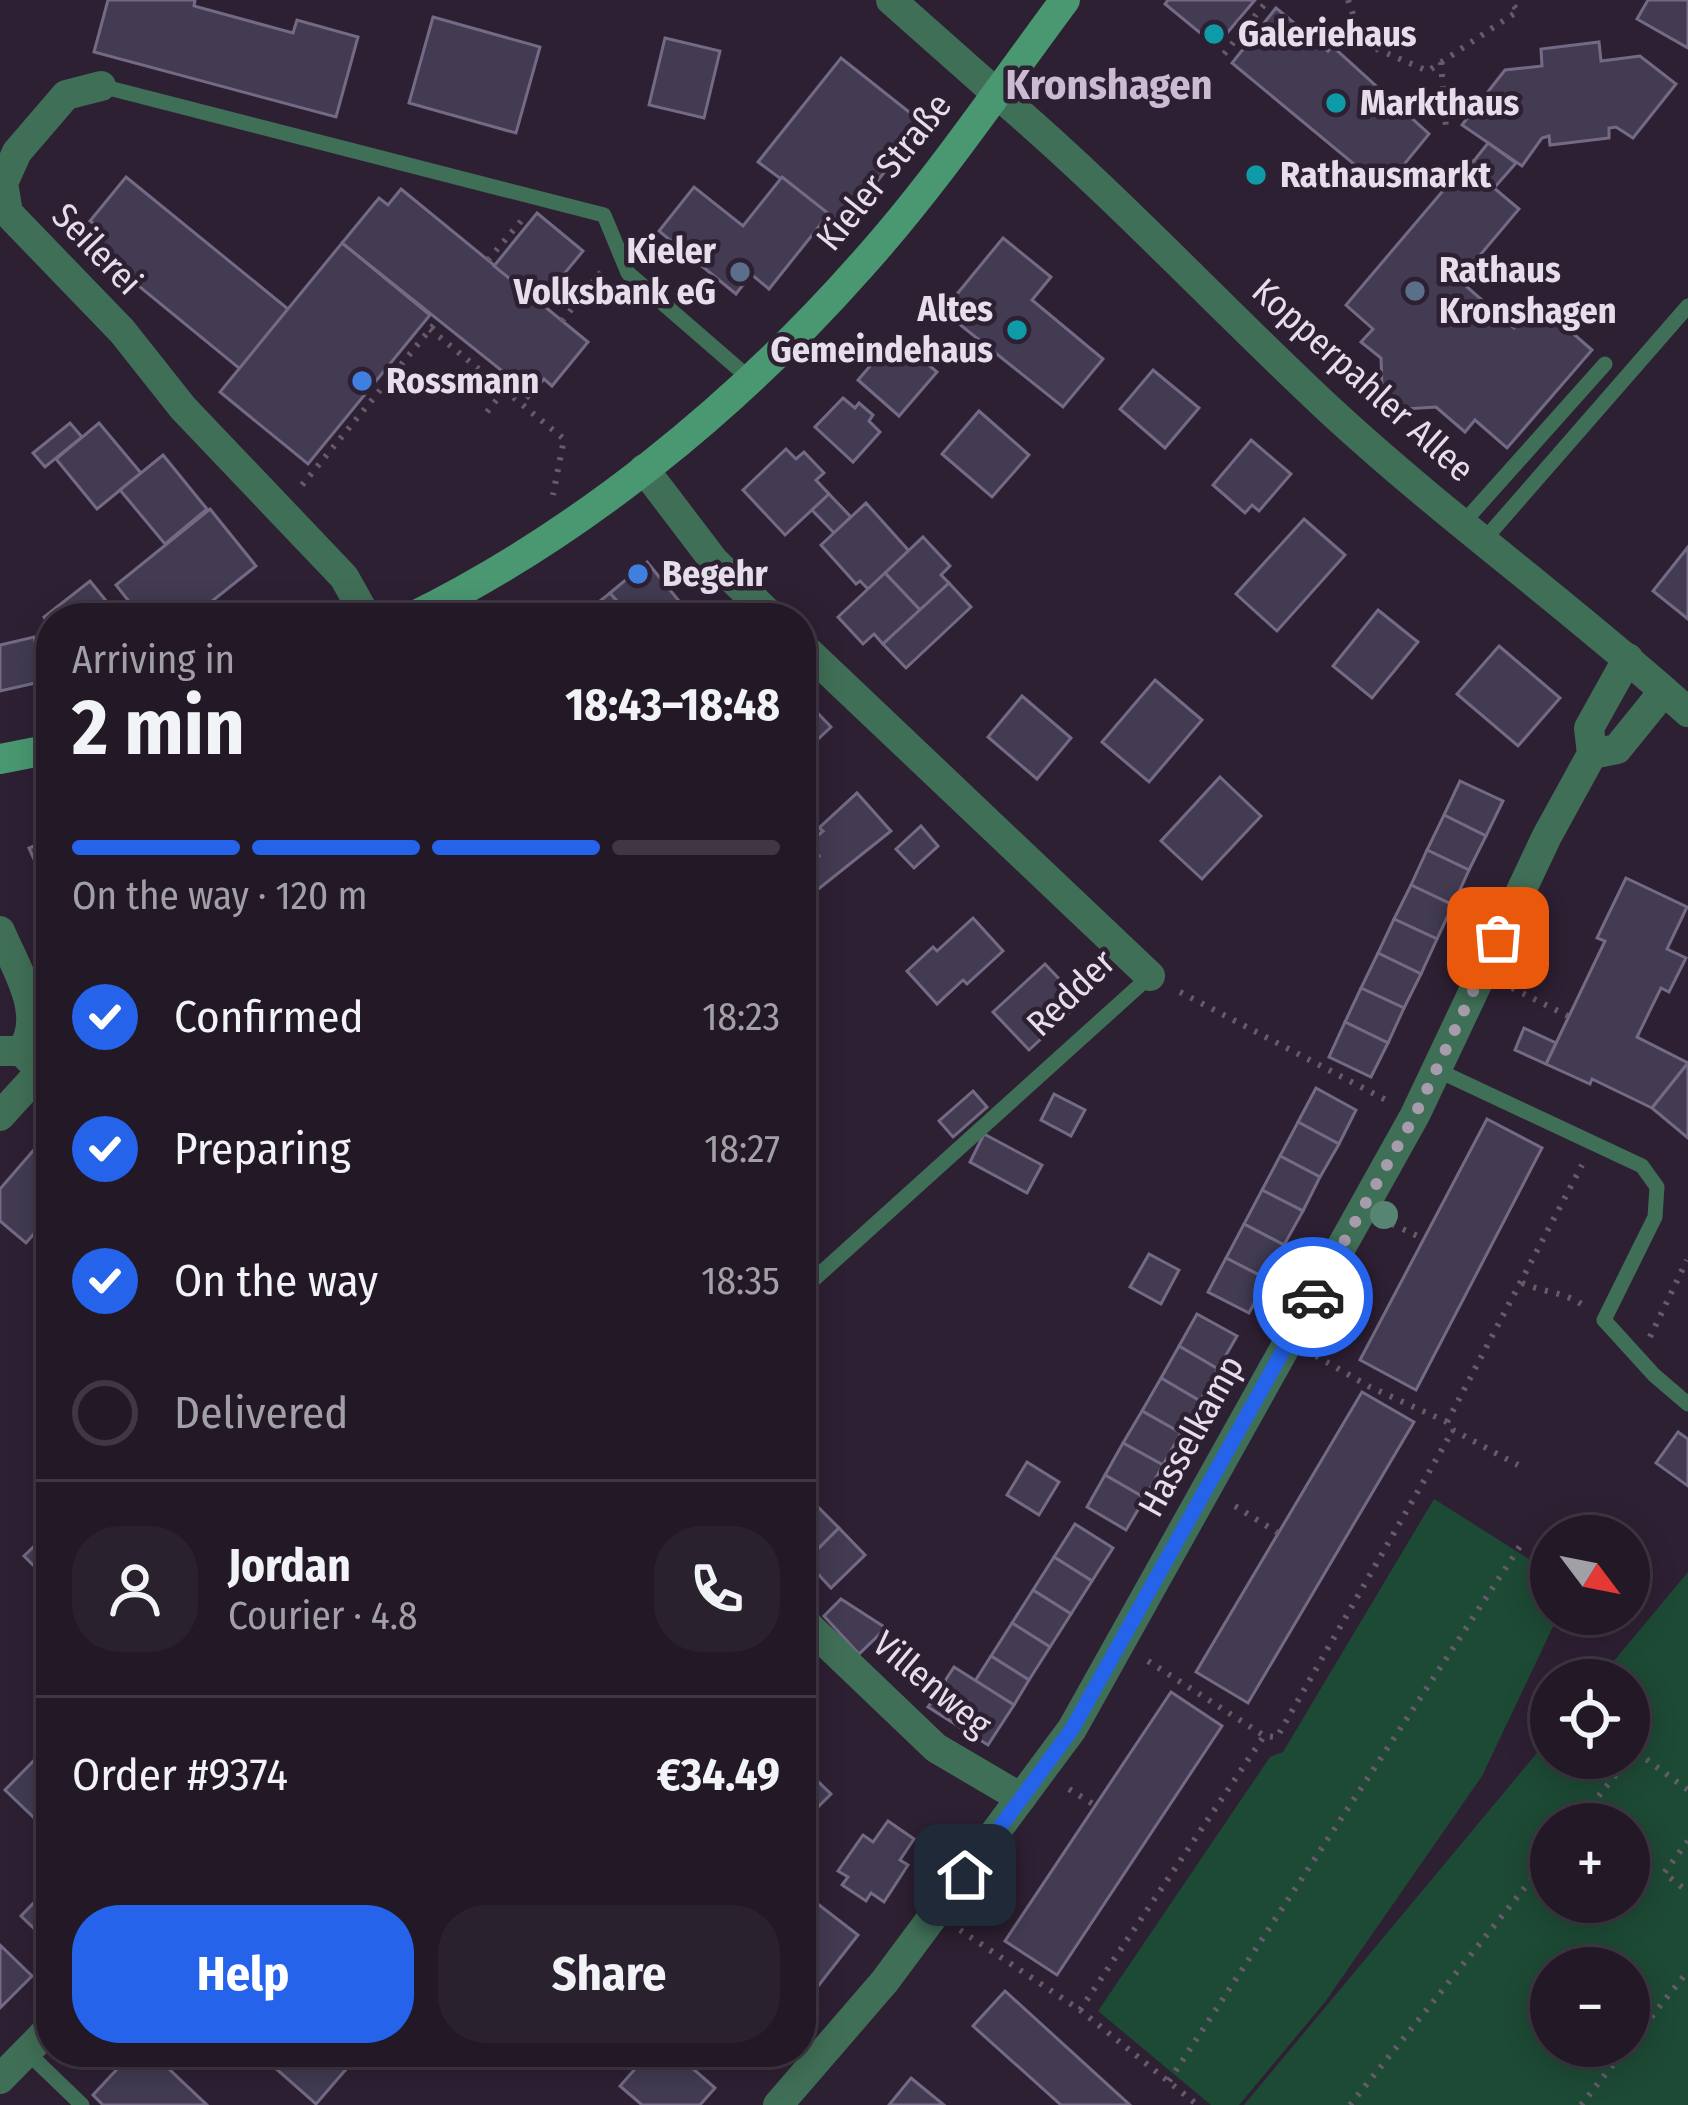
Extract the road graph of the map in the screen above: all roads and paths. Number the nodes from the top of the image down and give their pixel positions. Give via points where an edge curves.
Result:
1 (891, 0) edge
2 (1065, 0) edge
3 (1268, 0) edge
4 (1348, 0) edge
5 (1509, 0) edge
6 (1224, 54) dead end
7 (1441, 62) junction
8 (101, 86) joint
9 (996, 93) junction
10 (1446, 129) dead end
11 (525, 216) dead end
12 (619, 251) junction
13 (488, 260) dead end
14 (1688, 306) edge
15 (437, 321) dead end
16 (562, 321) dead end
17 (430, 329) junction
18 (1605, 364) dead end
19 (749, 378) junction
20 (508, 387) junction
21 (487, 412) dead end
22 (316, 468) dead end
23 (644, 470) junction
24 (571, 521) junction
25 (1473, 532) junction
26 (359, 603) edge
27 (437, 603) edge
28 (757, 603) edge
29 (1628, 658) junction
30 (816, 659) edge
31 (1664, 691) junction
32 (1688, 712) edge
33 (36, 751) edge
34 (1592, 754) junction
35 (0, 759) edge
36 (0, 931) edge
37 (1482, 973) junction
38 (1150, 976) junction
39 (1568, 1016) dead end
40 (28, 1063) edge
41 (1437, 1070) junction
42 (1415, 1115) junction
43 (0, 1117) edge
44 (1593, 1143) junction
45 (1688, 1259) edge
46 (816, 1277) edge
47 (1521, 1282) junction
48 (1604, 1320) junction
49 (1289, 1340) junction
50 (1635, 1355) junction
51 (1688, 1404) edge
52 (1450, 1426) junction
53 (1518, 1465) dead end
54 (1206, 1489) junction
55 (1278, 1533) dead end
56 (1524, 1540) dead end
57 (816, 1633) edge
58 (1120, 1642) junction
59 (1264, 1736) junction
60 (1688, 1790) edge
61 (1021, 1798) junction
62 (1593, 1803) edge
63 (1688, 1841) edge
64 (1530, 1882) edge
65 (1688, 1892) edge
66 (937, 1914) junction
67 (1688, 1971) edge
68 (1079, 2010) junction
69 (1650, 2019) edge
70 (36, 2042) edge
71 (27, 2051) junction
72 (36, 2060) edge
73 (816, 2061) edge
74 (43, 2067) edge
75 (811, 2067) edge
76 (1611, 2067) edge
77 (0, 2079) edge
78 (1169, 2081) junction
79 (1195, 2103) edge
80 (82, 2105) edge
81 (778, 2105) edge
82 (1350, 2105) edge
83 (1581, 2105) edge

1 - 9 street, Kopperpahler Allee
2 - 9 main road, Kieler Straße
3 - 6 path
4 - 7 path via 1363,43 1428,71
5 - 7 path via 1518,11
7 - 10 path
8 - 12 lane, Seilerei via 604,215
8 - 26 street, Seilerei via 66,95 16,152 3,184 8,213 344,577
9 - 19 main road, Kieler Straße via 860,268
9 - 25 street, Kopperpahler Allee via 1335,415
11 - 13 path
12 - 16 path
12 - 19 lane via 628,273
14 - 25 lane
15 - 17 path
17 - 20 path
17 - 22 path
18 - 25 lane
19 - 23 main road, Kieler Straße
20 - 21 path
20 - 24 path via 564,439 552,497
23 - 24 main road, Kieler Straße
23 - 28 street
24 - 27 main road, Kieler Straße
25 - 29 street, Kopperpahler Allee
29 - 31 street, Kopperpahler Allee
29 - 34 street, Hasselkamp via 1589,728
30 - 38 street, Redder
31 - 32 street, Kopperpahler Allee
31 - 34 street, Hasselkamp via 1617,749
33 - 35 main road
34 - 37 street, Hasselkamp
36 - 40 street via 32,1017
37 - 39 path
37 - 41 street, Hasselkamp
38 - 42 path
38 - 46 lane, Redder
40 - 43 street
41 - 42 street, Hasselkamp
41 - 44 lane
42 - 49 street, Hasselkamp
44 - 47 path
44 - 48 lane via 1642,1166 1657,1187 1655,1217
45 - 50 path
47 - 48 path via 1568,1295
47 - 52 path
48 - 50 lane
49 - 52 path
49 - 54 street, Hasselkamp
50 - 51 lane
52 - 53 path
52 - 59 path via 1276,1736
54 - 55 path
54 - 58 street, Hasselkamp
56 - 78 path
57 - 61 street, Villenweg via 936,1748
58 - 59 path
58 - 61 street, Hasselkamp via 1072,1729
59 - 68 path
60 - 62 path via 1634,1751
61 - 66 street, Hasselkamp
63 - 65 path via 1664,1873
64 - 82 path
66 - 68 path
66 - 73 street, Hasselkamp
67 - 69 path
68 - 78 path
70 - 71 street
71 - 72 lane
71 - 77 street
74 - 80 lane
75 - 81 street, Hasselkamp
76 - 83 path
78 - 79 path

